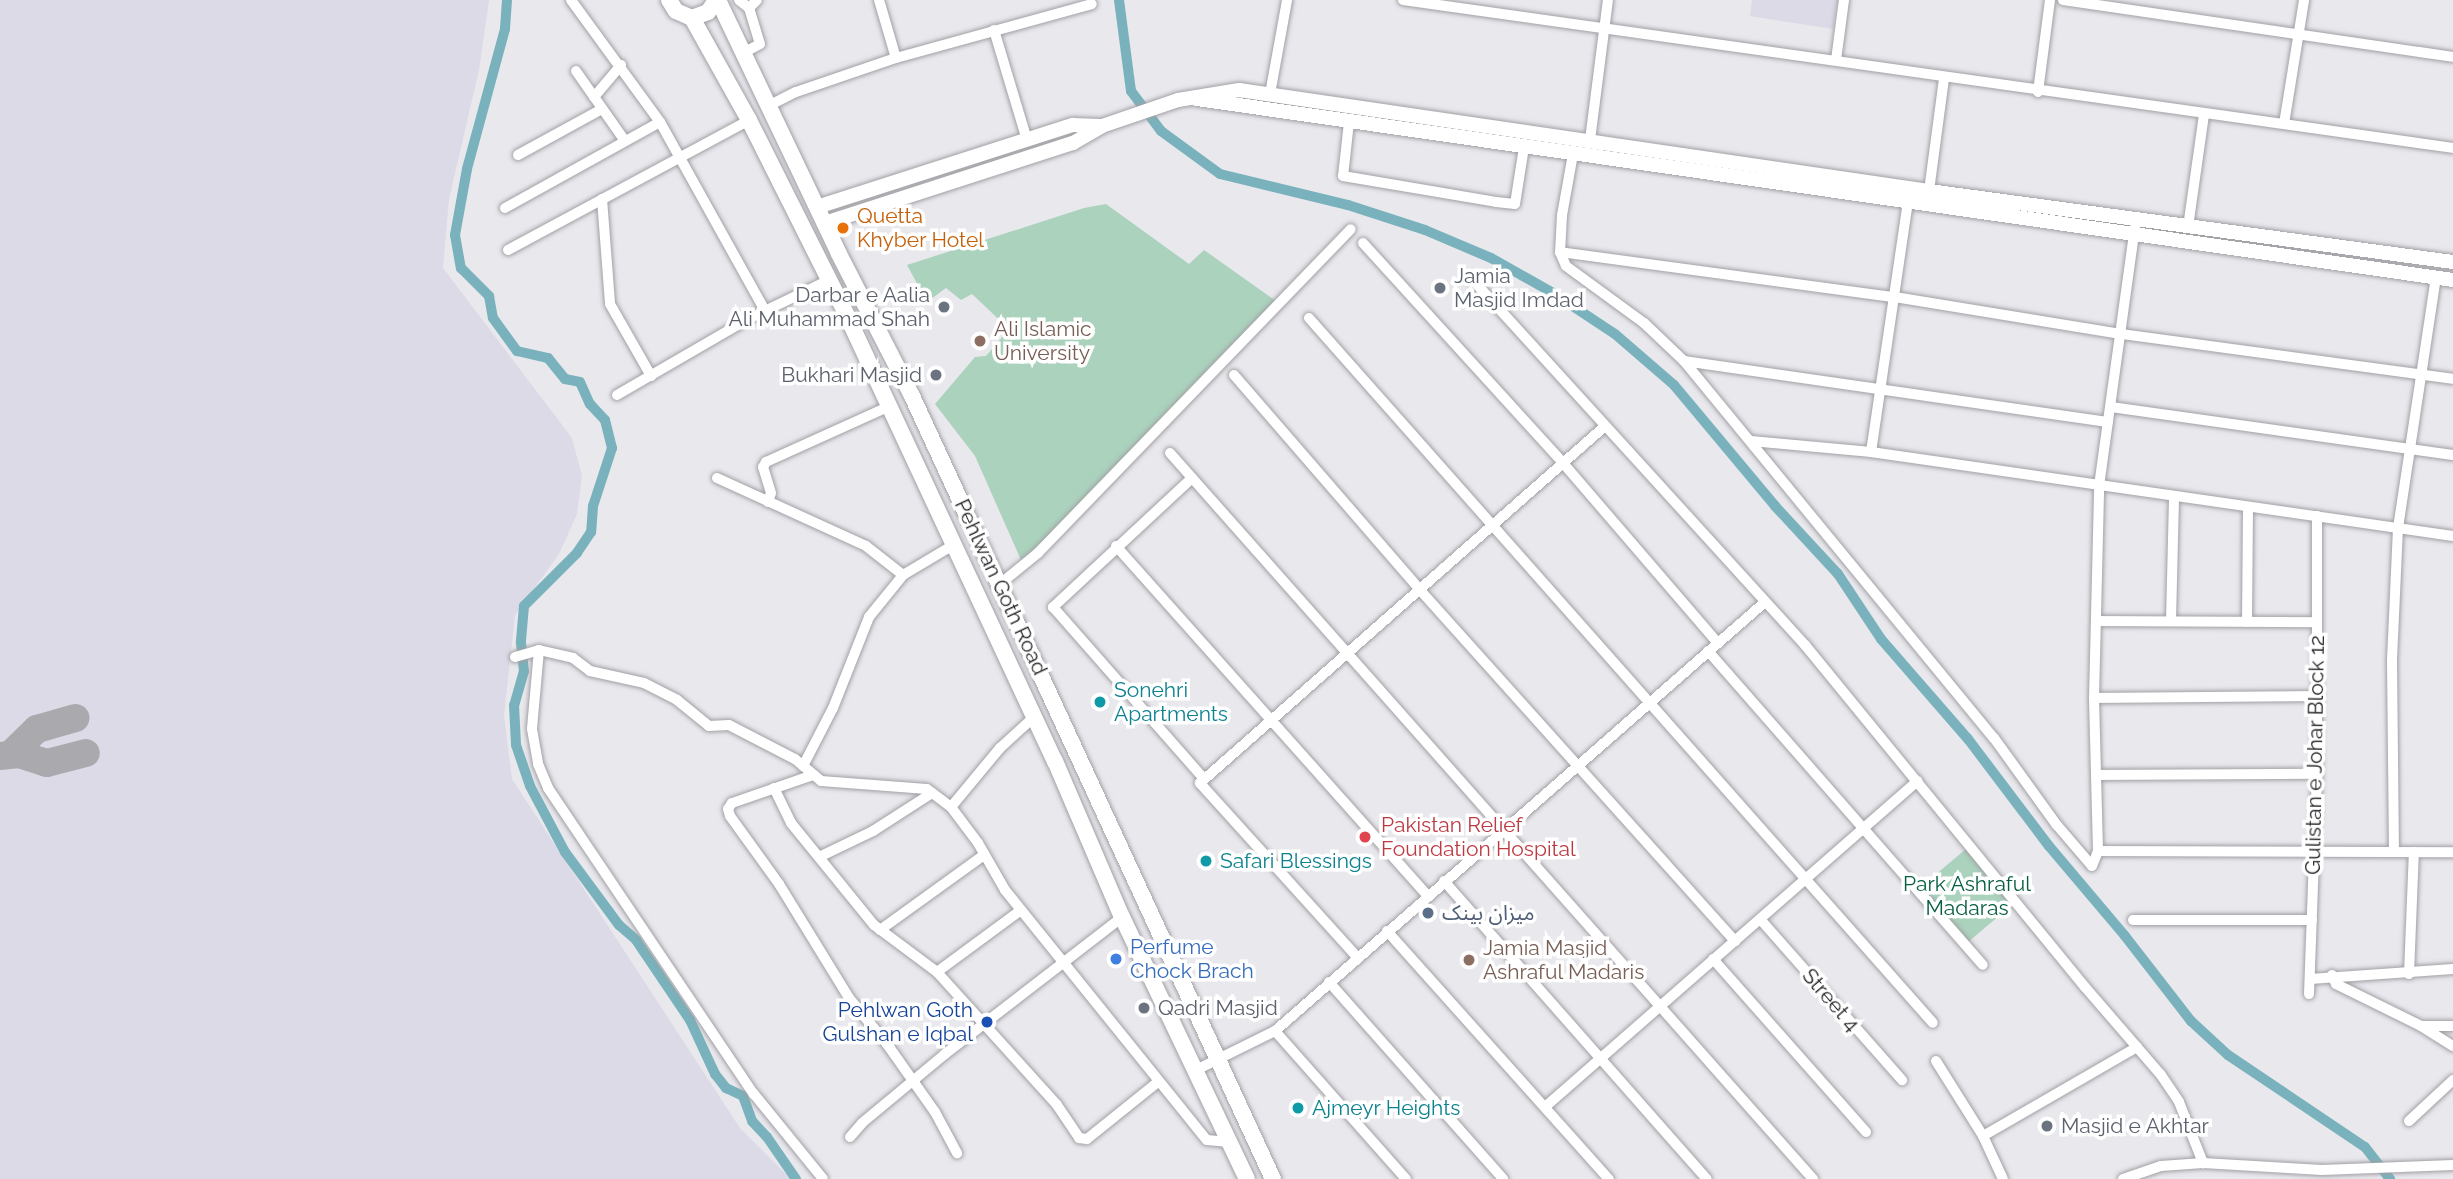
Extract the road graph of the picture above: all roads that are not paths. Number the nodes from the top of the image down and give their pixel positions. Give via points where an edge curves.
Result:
1 (571, 0) edge
2 (669, 0) edge
3 (717, 0) edge
4 (739, 0) edge
5 (879, 0) edge
6 (1287, 0) edge
7 (1403, 0) edge
8 (1608, 0) edge
9 (1844, 0) edge
10 (2050, 0) edge
11 (2063, 0) edge
12 (2304, 0) edge
13 (753, 4) edge
14 (1092, 4) dead end
15 (692, 18) junction
16 (1604, 28) junction
17 (994, 30) junction
18 (2298, 36) junction
19 (743, 53) junction
20 (2453, 57) edge
21 (896, 58) junction
22 (1836, 60) junction
23 (621, 65) junction
24 (576, 71) dead end
25 (1944, 79) junction
26 (2038, 92) junction
27 (1270, 94) junction
28 (594, 97) junction
29 (1183, 99) junction
30 (768, 106) junction
31 (602, 109) junction
32 (2204, 114) junction
33 (748, 120) junction
34 (660, 122) junction
35 (1349, 122) junction
36 (2284, 124) junction
37 (1102, 126) junction
38 (1027, 140) junction
39 (1590, 140) junction
40 (625, 141) junction
41 (1524, 147) junction
42 (2453, 148) edge
43 (1573, 154) junction
44 (519, 155) dead end
45 (681, 156) junction
46 (1841, 185) junction
47 (1929, 191) junction
48 (602, 200) junction
49 (1908, 200) junction
50 (817, 206) junction
51 (505, 208) dead end
52 (2136, 219) junction
53 (825, 223) junction
54 (2188, 226) junction
55 (1351, 229) dead end
56 (2134, 236) junction
57 (1363, 243) dead end
58 (508, 250) dead end
59 (1560, 252) junction
60 (2381, 252) junction
61 (2453, 262) edge
62 (2379, 269) junction
63 (2436, 277) junction
64 (1472, 279) dead end
65 (829, 280) junction
66 (2453, 280) edge
67 (1895, 297) junction
68 (765, 311) junction
69 (1309, 318) dead end
70 (874, 325) junction
71 (856, 334) junction
72 (2122, 334) junction
73 (1684, 361) junction
74 (2421, 374) junction
75 (1234, 375) dead end
76 (651, 376) junction
77 (2453, 379) edge
78 (1882, 390) junction
79 (617, 395) dead end
80 (890, 406) junction
81 (2111, 407) junction
82 (2108, 422) junction
83 (1604, 427) junction
84 (1751, 441) junction
85 (2408, 449) junction
86 (1871, 452) junction
87 (1170, 453) dead end
88 (2453, 455) edge
89 (1563, 463) junction
90 (718, 478) dead end
91 (1192, 478) junction
92 (2099, 486) junction
93 (2174, 496) junction
94 (768, 502) junction
95 (2248, 507) junction
96 (2317, 516) junction
97 (1492, 526) junction
98 (2398, 528) junction
99 (2453, 536) edge
100 (955, 544) junction
101 (1116, 546) junction
102 (903, 575) junction
103 (1000, 584) junction
104 (1420, 590) junction
105 (1765, 602) junction
106 (2098, 621) junction
107 (2171, 621) junction
108 (2247, 622) junction
109 (2317, 622) junction
110 (1718, 643) junction
111 (534, 651) junction
112 (1709, 651) junction
113 (1346, 654) junction
114 (515, 657) dead end
115 (2317, 696) junction
116 (2094, 698) junction
117 (1648, 703) junction
118 (1034, 717) junction
119 (1272, 720) junction
120 (1577, 765) junction
121 (803, 766) junction
122 (2318, 774) junction
123 (813, 775) junction
124 (2096, 775) junction
125 (1204, 779) junction
126 (1917, 781) junction
127 (774, 788) junction
128 (932, 793) junction
129 (951, 807) junction
130 (1503, 830) junction
131 (1862, 830) junction
132 (2098, 851) junction
133 (2312, 851) junction
134 (2394, 852) junction
135 (2414, 852) junction
136 (2453, 852) edge
137 (984, 855) junction
138 (819, 857) junction
139 (1806, 879) junction
140 (1444, 881) junction
141 (1427, 895) junction
142 (1021, 910) junction
143 (1122, 917) junction
144 (1759, 919) junction
145 (2133, 920) dead end
146 (2312, 920) junction
147 (880, 930) junction
148 (1387, 931) junction
149 (1735, 941) junction
150 (1357, 957) junction
151 (1713, 959) junction
152 (1063, 964) junction
153 (1983, 965) dead end
154 (2453, 969) edge
155 (937, 972) junction
156 (2409, 974) junction
157 (2332, 975) junction
158 (2310, 979) junction
159 (1329, 982) junction
160 (2309, 994) dead end
161 (1660, 1006) junction
162 (1933, 1023) dead end
163 (2421, 1026) junction
164 (2453, 1026) edge
165 (985, 1027) junction
166 (1275, 1031) junction
167 (2453, 1046) edge
168 (2137, 1047) junction
169 (1600, 1058) junction
170 (1216, 1059) junction
171 (1936, 1061) dead end
172 (1196, 1070) junction
173 (1902, 1080) dead end
174 (2453, 1080) edge
175 (914, 1081) junction
176 (1158, 1082) junction
177 (1545, 1107) junction
178 (2409, 1121) dead end
179 (1866, 1132) dead end
180 (1983, 1136) junction
181 (849, 1137) dead end
182 (1229, 1142) junction
183 (957, 1153) dead end
184 (2203, 1163) junction
185 (2453, 1165) edge
186 (2322, 1174) edge
187 (823, 1179) edge
188 (1247, 1179) edge
189 (1273, 1179) edge
190 (1406, 1179) edge
191 (1503, 1179) edge
192 (1608, 1179) edge
193 (1707, 1179) edge
194 (1813, 1179) edge
195 (2003, 1179) edge
196 (2123, 1179) edge

1 - 23 street
2 - 15 main road via 676,11
3 - 15 main road via 708,12
3 - 19 main road, Pehlwan Goth Road
4 - 13 street
5 - 21 street
6 - 27 street
7 - 16 street
8 - 16 street
9 - 22 street
10 - 26 street
11 - 18 street
12 - 18 street
13 - 19 street via 760,44
14 - 17 street
15 - 33 main road, Pehlwan Goth Road
16 - 22 street
16 - 39 street
17 - 21 street
17 - 38 street
18 - 20 street
18 - 36 street
19 - 30 main road, Pehlwan Goth Road
21 - 30 street
22 - 25 street
23 - 28 street
23 - 34 street
24 - 28 street
25 - 26 street
25 - 47 street
26 - 32 street
27 - 29 street via 1239,90
27 - 39 street
28 - 31 street
29 - 35 street
29 - 37 street
30 - 50 main road, Pehlwan Goth Road
31 - 40 street
31 - 44 street
32 - 36 street
32 - 54 street
33 - 45 street
33 - 65 main road, Pehlwan Goth Road
34 - 40 street
34 - 45 street
35 - 41 street
35 - 41 street via 1343,176 1496,202 1515,204
36 - 42 street
37 - 38 street via 1073,125
37 - 53 street via 1073,143
38 - 50 street
39 - 46 street
40 - 51 street
41 - 43 street
43 - 46 street
43 - 59 street
45 - 48 street
45 - 68 street
46 - 47 street
46 - 49 street
47 - 52 street
48 - 58 street
48 - 76 street via 610,304
49 - 56 street
49 - 67 street
50 - 53 main road, Pehlwan Goth Road
52 - 54 street
52 - 56 street
53 - 70 main road, Pehlwan Goth Road
54 - 60 street
55 - 103 street via 1038,553
56 - 62 street
56 - 72 street
57 - 89 street
59 - 67 street
59 - 73 street via 1566,266 1644,323
60 - 61 street
60 - 62 street
62 - 63 street
63 - 66 street
63 - 74 street
64 - 83 street
65 - 68 street
65 - 71 main road, Pehlwan Goth Road
67 - 72 street
67 - 78 street
68 - 76 street
69 - 97 street
70 - 71 main road
70 - 103 main road, Pehlwan Goth Road
71 - 80 main road, Pehlwan Goth Road
72 - 74 street
72 - 81 street
73 - 78 street
73 - 84 street
74 - 77 street
74 - 85 street
75 - 104 street
76 - 79 street
78 - 82 street
78 - 86 street
80 - 94 street via 765,462 771,493
80 - 100 main road, Pehlwan Goth Road
81 - 82 street
81 - 85 street
82 - 92 street
83 - 89 street
83 - 105 street
84 - 86 street
84 - 132 street via 1994,738 2092,866
85 - 88 street
85 - 98 street
86 - 92 street
87 - 91 street
89 - 97 street
89 - 110 street
90 - 94 street
91 - 101 street
91 - 113 street
92 - 93 street
92 - 106 street
93 - 95 street
93 - 107 street
94 - 102 street via 875,551
95 - 96 street
95 - 108 street
96 - 98 street
96 - 109 street, Gulistan e Johar Block 12
97 - 104 street
97 - 117 street
98 - 99 street
98 - 134 street via 2392,660
100 - 102 street
100 - 118 main road, Pehlwan Goth Road
101 - 119 street
101 - 125 street via 1053,607
102 - 121 street via 869,617
103 - 170 main road, Pehlwan Goth Road
104 - 113 street
104 - 120 street
105 - 110 street
105 - 126 street
106 - 107 street
106 - 116 street
107 - 108 street
108 - 109 street
109 - 115 street, Gulistan e Johar Block 12
110 - 112 street
111 - 114 street
111 - 121 street via 573,658 590,671 645,684 677,700 709,726 729,725
111 - 187 street via 532,729 548,788 754,1094
112 - 117 street
112 - 131 street
113 - 119 street
113 - 130 street
115 - 116 street
115 - 122 street, Gulistan e Johar Block 12
116 - 124 street
117 - 120 street
117 - 139 street
118 - 129 street via 1000,748
118 - 143 main road, Pehlwan Goth Road
119 - 125 street
119 - 141 street
120 - 130 street
120 - 149 street
121 - 123 street
122 - 124 street
122 - 133 street, Gulistan e Johar Block 12
123 - 127 street
123 - 128 street via 821,780
124 - 132 street
125 - 150 street via 1200,783
126 - 131 street
126 - 168 street
127 - 138 street via 791,823
127 - 175 street via 732,803 730,816 779,884 849,998
128 - 129 street
128 - 138 street via 873,831
129 - 137 street
130 - 140 street
130 - 161 street
131 - 139 street
131 - 153 street
132 - 133 street
133 - 134 street
133 - 146 street, Gulistan e Johar Block 12
134 - 135 street
135 - 136 street
135 - 156 street
137 - 142 street
137 - 147 street
138 - 147 street
139 - 144 street
139 - 162 street
140 - 141 street
140 - 169 street
141 - 148 street
142 - 152 street
142 - 155 street
143 - 152 street
143 - 172 main road, Pehlwan Goth Road
144 - 149 street
144 - 173 street, Street 4
145 - 146 street
146 - 158 street, Gulistan e Johar Block 12
147 - 155 street
148 - 150 street
148 - 177 street
149 - 151 street
150 - 159 street
151 - 161 street
151 - 179 street
152 - 165 street
152 - 176 street
154 - 156 street
155 - 165 street
156 - 157 street
157 - 158 street
157 - 163 street via 2336,984
158 - 160 street, Gulistan e Johar Block 12
159 - 166 street
159 - 191 street
161 - 169 street
161 - 194 street
163 - 164 street
163 - 167 street
165 - 175 street
165 - 176 street via 1057,1105 1082,1140
166 - 170 street
166 - 190 street
168 - 180 street
168 - 184 street via 2179,1102
169 - 177 street
169 - 193 street
170 - 172 street
170 - 189 main road, Pehlwan Goth Road
171 - 180 street
172 - 182 main road, Pehlwan Goth Road
174 - 178 street
175 - 181 street
175 - 183 street
176 - 182 street via 1207,1140
177 - 192 street
180 - 195 street
182 - 188 main road, Pehlwan Goth Road
184 - 186 street
184 - 196 street via 2161,1166
185 - 186 street via 2358,1168

